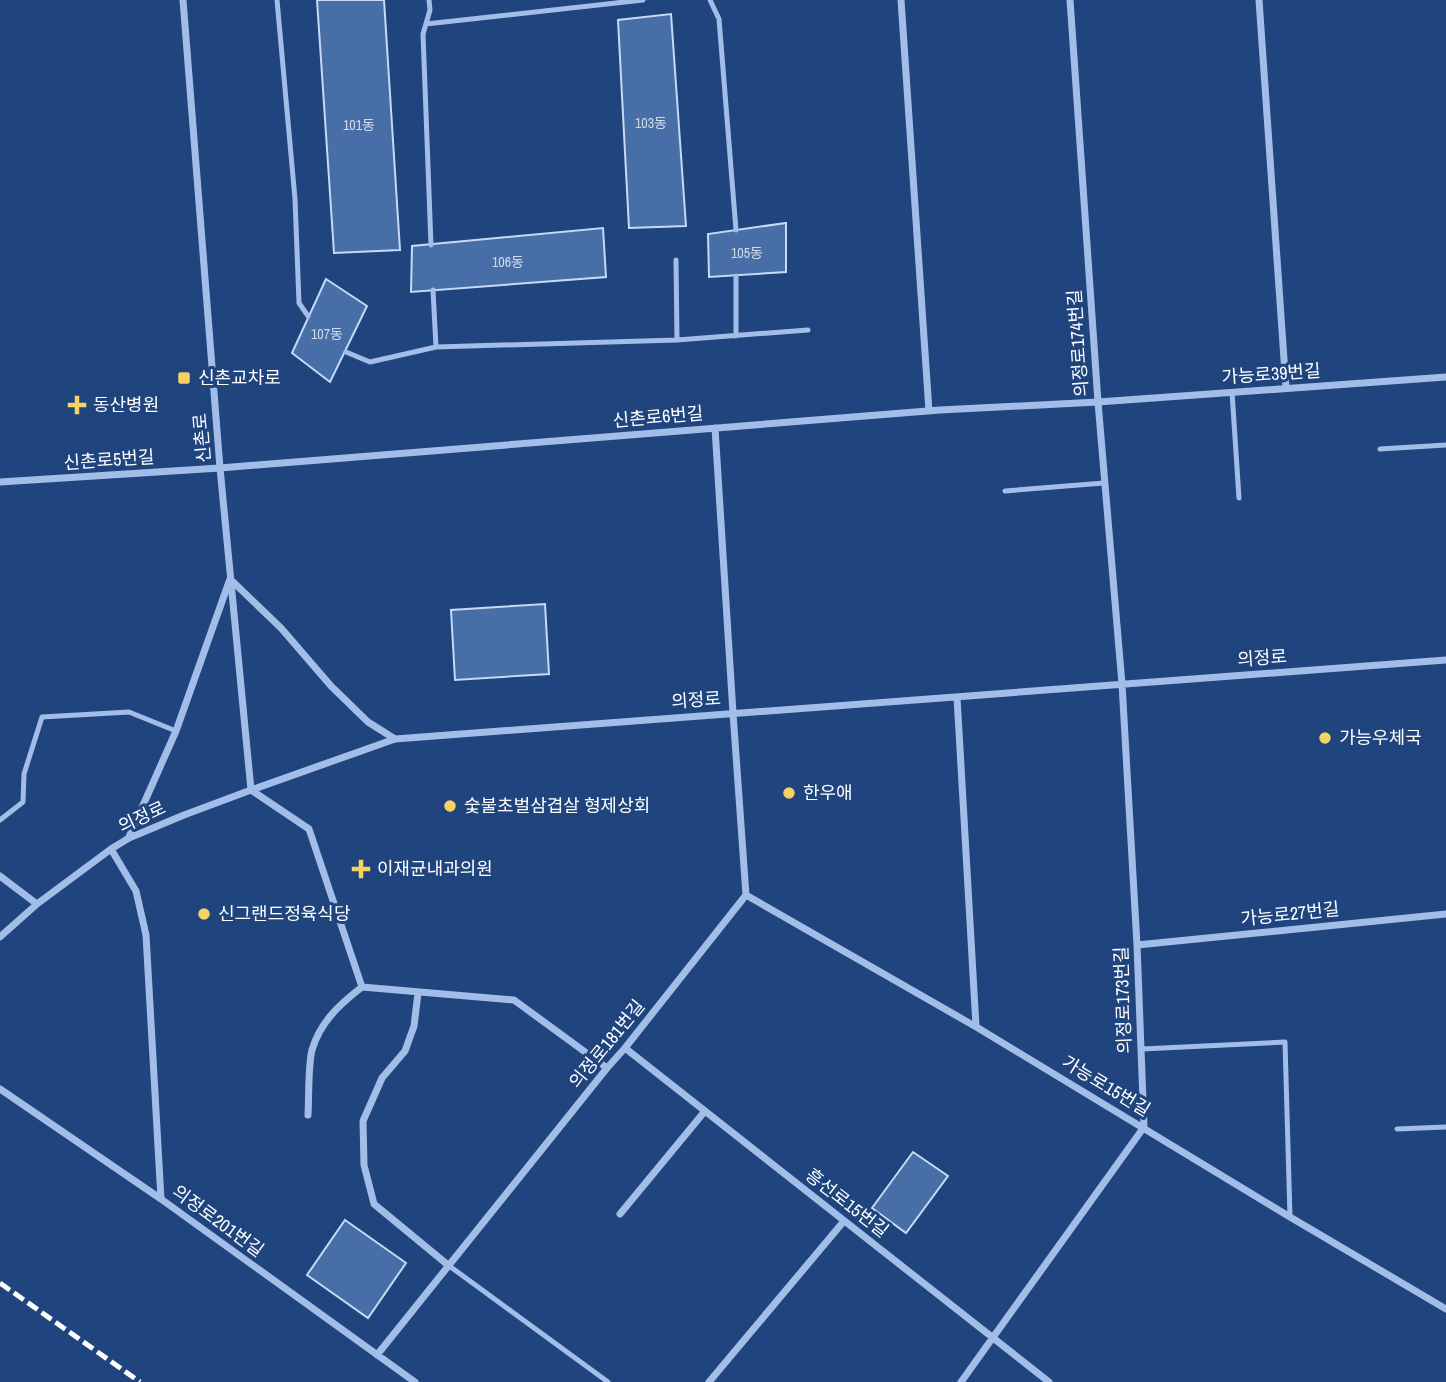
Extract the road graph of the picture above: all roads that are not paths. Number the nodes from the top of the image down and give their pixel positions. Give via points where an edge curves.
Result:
1 (183, 0) edge
2 (277, 0) edge
3 (429, 0) edge
4 (643, 0) edge
5 (710, 0) edge
6 (901, 0) edge
7 (1070, 0) edge
8 (1259, 0) edge
9 (426, 24) junction
10 (736, 230) dead end
11 (431, 244) dead end
12 (676, 260) dead end
13 (736, 275) dead end
14 (433, 290) dead end
15 (308, 316) dead end
16 (808, 330) dead end
17 (737, 336) junction
18 (677, 340) junction
19 (436, 347) junction
20 (346, 352) dead end
21 (1446, 377) edge
22 (1286, 388) junction
23 (1232, 392) junction
24 (1098, 402) junction
25 (929, 411) junction
26 (715, 428) junction
27 (1446, 446) edge
28 (1381, 449) dead end
29 (220, 468) junction
30 (0, 482) edge
31 (1104, 483) junction
32 (1005, 491) dead end
33 (1239, 498) dead end
34 (230, 579) junction
35 (1446, 660) edge
36 (1122, 684) junction
37 (957, 697) junction
38 (733, 713) junction
39 (176, 731) junction
40 (395, 739) junction
41 (251, 790) junction
42 (0, 820) edge
43 (129, 838) junction
44 (111, 849) junction
45 (0, 876) edge
46 (746, 895) junction
47 (37, 904) junction
48 (1446, 914) edge
49 (0, 937) edge
50 (1137, 945) junction
51 (362, 987) junction
52 (418, 993) junction
53 (976, 1026) junction
54 (625, 1048) junction
55 (1142, 1049) junction
56 (607, 1068) junction
57 (0, 1089) edge
58 (705, 1111) junction
59 (308, 1115) dead end
60 (1144, 1127) junction
61 (1446, 1127) edge
62 (1397, 1129) dead end
63 (161, 1199) junction
64 (620, 1214) dead end
65 (1290, 1217) junction
66 (844, 1221) junction
67 (448, 1265) junction
68 (1446, 1308) edge
69 (993, 1338) junction
70 (377, 1355) junction
71 (415, 1382) edge
72 (608, 1382) edge
73 (709, 1382) edge
74 (961, 1382) edge
75 (1049, 1382) edge

1 - 29 street, 신촌로
2 - 15 lane via 295,199 299,303
3 - 9 lane
4 - 9 lane
5 - 10 lane via 719,19
6 - 25 street
7 - 24 street, 의정로174번길
8 - 22 street
9 - 11 lane via 422,34
12 - 18 lane
13 - 17 lane
14 - 19 lane
16 - 17 lane
17 - 18 lane
18 - 19 lane
19 - 20 lane via 370,362
21 - 22 street, 가능로39번길
22 - 23 street, 가능로39번길
23 - 24 street, 가능로39번길
23 - 33 lane
24 - 25 street, 신촌로6번길
24 - 31 street, 의정로174번길
25 - 26 street, 신촌로6번길
26 - 29 street, 신촌로6번길
26 - 38 street
27 - 28 lane
29 - 30 street, 신촌로5번길
29 - 34 street, 신촌로
31 - 32 lane
31 - 36 street, 의정로174번길
34 - 39 street
34 - 40 street via 368,722
34 - 41 street, 신촌로
35 - 36 street, 의정로
36 - 37 street, 의정로
36 - 50 street, 의정로173번길
37 - 38 street, 의정로
37 - 53 street
38 - 40 street, 의정로
38 - 46 street
39 - 42 lane via 129,712 43,717 24,774 23,802
39 - 43 street
40 - 41 street, 의정로
41 - 43 street, 의정로
41 - 51 street via 309,829
43 - 44 street, 의정로
44 - 47 street, 의정로
44 - 63 street via 136,891 146,935
45 - 47 street
46 - 53 street, 가능로15번길
46 - 54 street, 의정로181번길
47 - 49 street, 의정로
48 - 50 street, 가능로27번길
50 - 55 street, 의정로173번길
51 - 52 street
51 - 59 street via 341,1002 321,1028 312,1052
52 - 56 street via 514,1000
52 - 67 street via 405,1051 382,1078 363,1121 364,1165 374,1204
53 - 60 street, 가능로15번길
54 - 56 street, 의정로181번길
54 - 58 street, 흥선로15번길
55 - 60 street, 의정로173번길
55 - 65 lane via 1285,1042
56 - 67 street, 의정로181번길
57 - 63 street, 의정로201번길
58 - 64 street
58 - 66 street, 흥선로15번길
60 - 65 street, 가능로15번길
60 - 69 street
61 - 62 lane
63 - 70 street, 의정로201번길
65 - 68 street, 가능로15번길
66 - 69 street, 흥선로15번길
66 - 73 street
67 - 70 street, 의정로181번길
67 - 72 lane
69 - 74 street
69 - 75 street, 흥선로15번길
70 - 71 street, 의정로201번길

